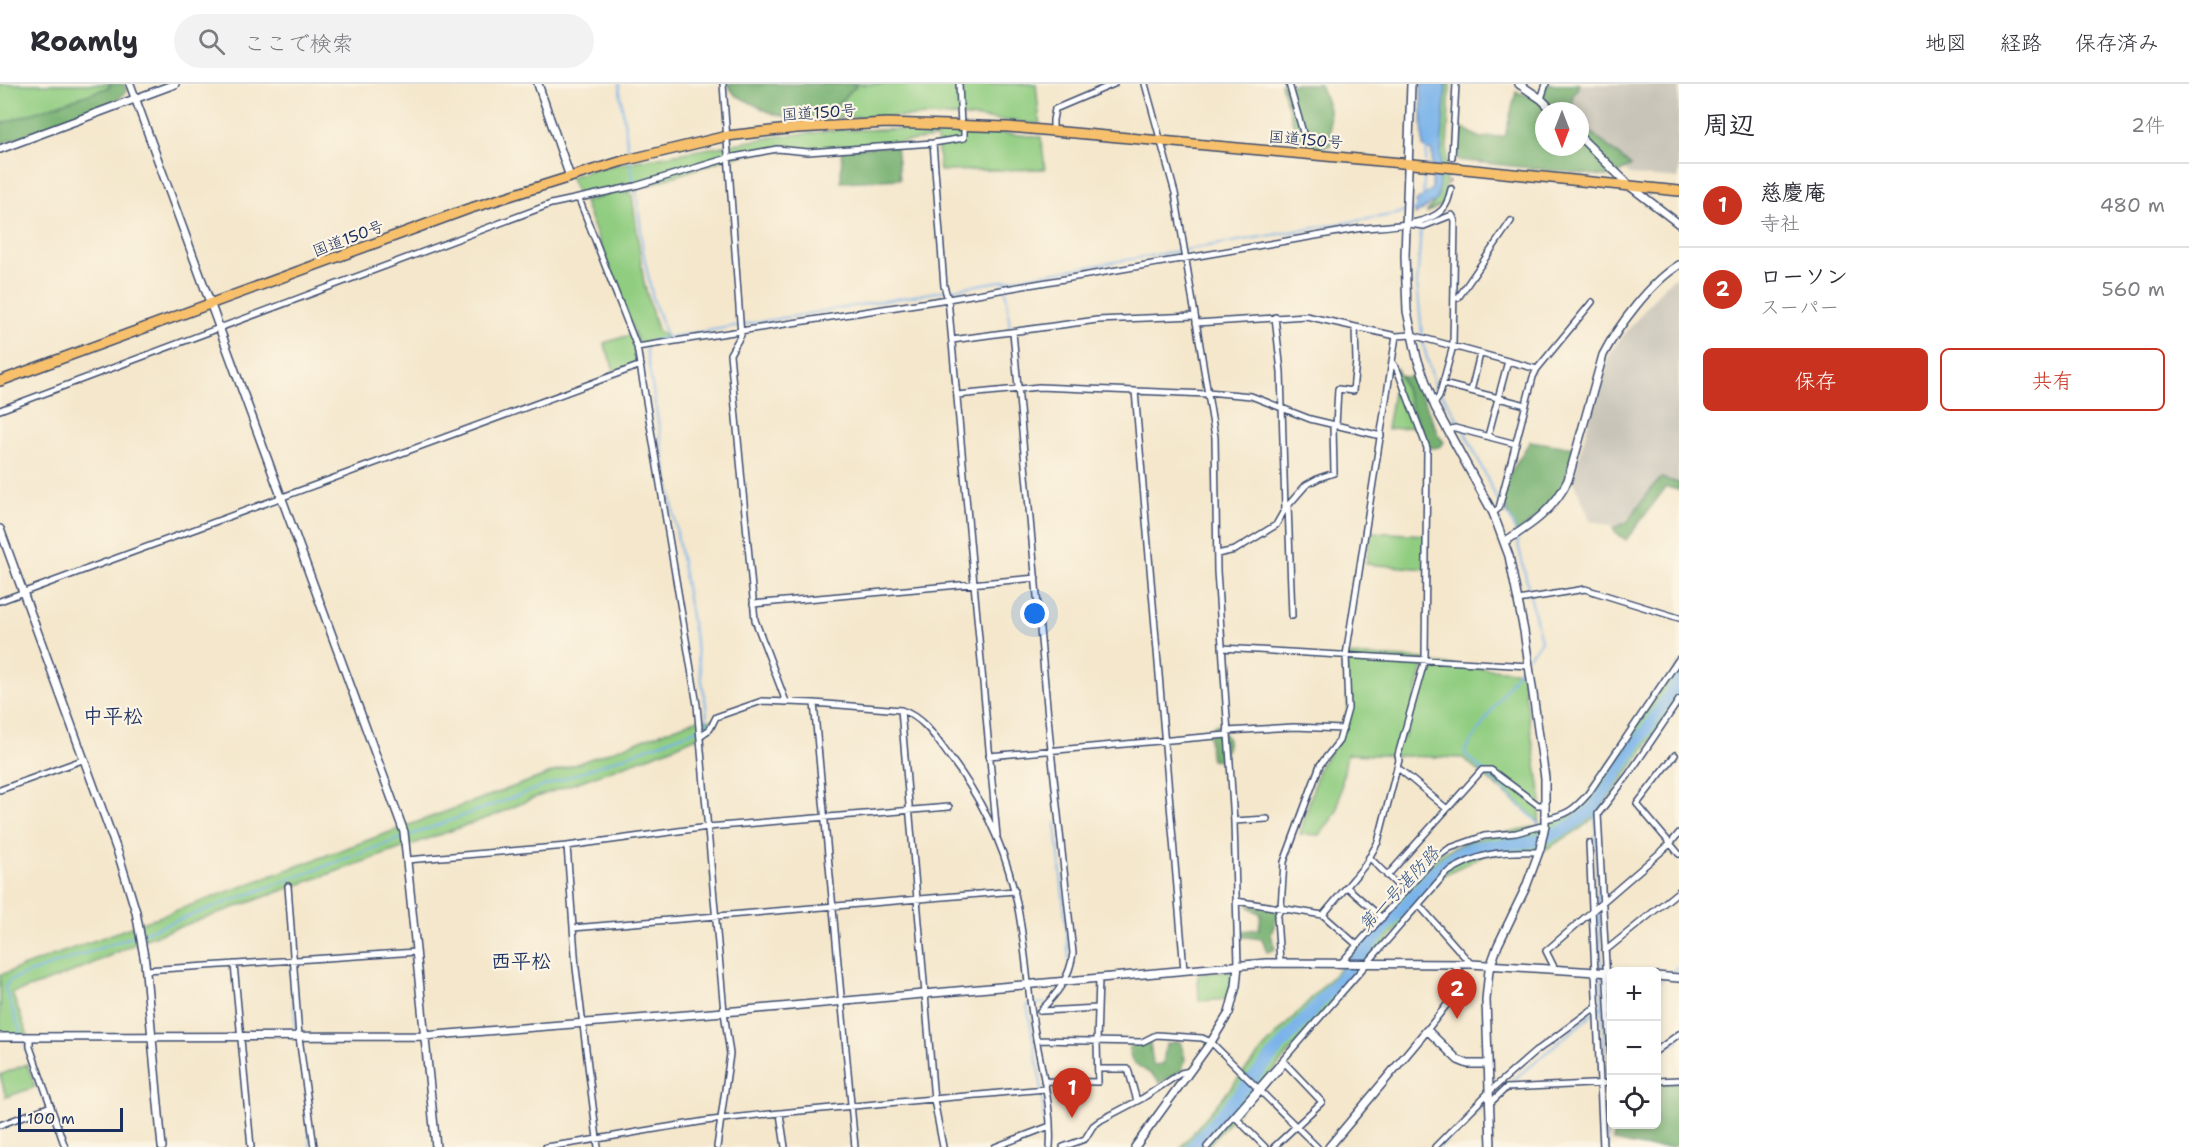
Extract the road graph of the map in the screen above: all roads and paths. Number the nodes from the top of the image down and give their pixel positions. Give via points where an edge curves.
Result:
1 (130, 84) edge
2 (175, 84) edge
3 (538, 84) edge
4 (723, 84) edge
5 (959, 84) edge
6 (1114, 84) edge
7 (1145, 84) edge
8 (1289, 84) edge
9 (1411, 84) edge
10 (1455, 84) edge
11 (1519, 84) edge
12 (1546, 84) edge
13 (135, 98) junction
14 (1541, 99) junction
15 (1544, 102) edge
16 (963, 125) junction
17 (1053, 131) junction
18 (727, 136) junction
19 (1304, 136) dead end
20 (1160, 141) junction
21 (933, 143) junction
22 (1589, 146) edge
23 (0, 149) edge
24 (1452, 156) tunnel mouth
25 (728, 158) junction
26 (1412, 164) junction
27 (570, 177) junction
28 (1631, 187) junction
29 (1450, 189) tunnel mouth
30 (1679, 191) edge
31 (579, 199) junction
32 (1407, 221) junction
33 (1511, 221) dead end
34 (1679, 224) edge
35 (1185, 258) junction
36 (1679, 265) edge
37 (1454, 298) junction
38 (948, 299) junction
39 (1592, 302) dead end
40 (210, 305) junction
41 (1195, 316) junction
42 (1275, 317) junction
43 (1196, 323) junction
44 (1355, 327) junction
45 (219, 329) junction
46 (741, 331) junction
47 (1013, 332) junction
48 (1412, 335) junction
49 (1396, 336) junction
50 (952, 340) junction
51 (1453, 346) junction
52 (640, 347) junction
53 (1480, 354) junction
54 (1508, 361) junction
55 (1392, 362) junction
56 (641, 365) junction
57 (1537, 369) junction
58 (0, 381) edge
59 (1443, 384) junction
60 (1018, 388) junction
61 (1135, 391) junction
62 (1471, 391) junction
63 (1207, 393) junction
64 (957, 395) junction
65 (1498, 398) junction
66 (1434, 404) junction
67 (1526, 405) junction
68 (1281, 408) junction
69 (0, 410) edge
70 (1334, 426) junction
71 (1448, 430) junction
72 (1381, 436) junction
73 (1488, 436) junction
74 (1516, 444) junction
75 (281, 498) junction
76 (1286, 507) junction
77 (1493, 513) junction
78 (0, 529) edge
79 (1504, 542) junction
80 (1216, 554) junction
81 (1036, 578) junction
82 (974, 584) junction
83 (23, 592) junction
84 (1518, 600) junction
85 (0, 601) edge
86 (753, 604) junction
87 (1292, 616) dead end
88 (1679, 618) edge
89 (1222, 648) junction
90 (1346, 655) junction
91 (1425, 659) junction
92 (1679, 659) edge
93 (1529, 666) junction
94 (1679, 700) edge
95 (786, 702) junction
96 (814, 703) junction
97 (901, 710) junction
98 (1343, 729) junction
99 (1227, 733) junction
100 (700, 736) junction
101 (1164, 739) junction
102 (1051, 750) junction
103 (1675, 755) dead end
104 (990, 756) junction
105 (85, 759) junction
106 (1397, 767) junction
107 (0, 790) edge
108 (1546, 805) junction
109 (949, 807) dead end
110 (1447, 809) junction
111 (909, 810) junction
112 (824, 818) junction
113 (1267, 819) dead end
114 (1234, 821) junction
115 (1545, 822) junction
116 (708, 827) junction
117 (1679, 833) edge
118 (997, 836) junction
119 (1589, 843) dead end
120 (1670, 844) junction
121 (567, 846) junction
122 (1540, 850) junction
123 (1679, 854) edge
124 (1369, 857) junction
125 (407, 860) junction
126 (1387, 876) junction
127 (288, 886) dead end
128 (1347, 886) junction
129 (1015, 891) junction
130 (1679, 891) edge
131 (1404, 892) junction
132 (917, 899) junction
133 (1236, 901) junction
134 (1602, 902) junction
135 (1419, 905) junction
136 (831, 906) junction
137 (1281, 907) junction
138 (1593, 911) junction
139 (1323, 915) junction
140 (716, 917) junction
141 (1382, 918) junction
142 (573, 928) junction
143 (1357, 945) junction
144 (1605, 951) junction
145 (416, 952) junction
146 (294, 960) junction
147 (1281, 962) junction
148 (1344, 962) junction
149 (1368, 963) junction
150 (234, 964) junction
151 (1452, 964) junction
152 (1471, 964) junction
153 (1238, 965) junction
154 (1490, 965) junction
155 (1608, 967) edge
156 (1555, 969) junction
157 (146, 970) junction
158 (1185, 970) junction
159 (1595, 972) junction
160 (1607, 973) edge
161 (1661, 976) edge
162 (1679, 978) edge
163 (1099, 979) junction
164 (1065, 981) junction
165 (1028, 985) junction
166 (926, 994) junction
167 (840, 1002) junction
168 (1597, 1006) junction
169 (1098, 1008) junction
170 (1040, 1011) junction
171 (724, 1012) junction
172 (1031, 1012) junction
173 (1610, 1021) edge
174 (583, 1024) junction
175 (1427, 1030) junction
176 (1679, 1034) edge
177 (423, 1036) junction
178 (0, 1037) edge
179 (153, 1037) junction
180 (30, 1038) junction
181 (241, 1038) junction
182 (299, 1038) junction
183 (1036, 1040) junction
184 (1097, 1042) junction
185 (1211, 1042) junction
186 (1661, 1047) edge
187 (1488, 1064) junction
188 (1098, 1069) junction
189 (1191, 1071) junction
190 (1611, 1075) edge
191 (1679, 1080) edge
192 (1044, 1081) junction
193 (1661, 1081) edge
194 (1607, 1083) edge
195 (1600, 1084) junction
196 (1258, 1088) junction
197 (1045, 1089) junction
198 (1489, 1092) junction
199 (934, 1100) junction
200 (1137, 1101) junction
201 (1489, 1104) junction
202 (51, 1106) junction
203 (851, 1107) junction
204 (780, 1114) junction
205 (722, 1119) junction
206 (0, 1125) edge
207 (1297, 1126) junction
208 (1048, 1127) junction
209 (598, 1144) edge
210 (65, 1147) edge
211 (162, 1147) edge
212 (251, 1147) edge
213 (314, 1147) edge
214 (436, 1147) edge
215 (546, 1147) edge
216 (717, 1147) edge
217 (785, 1147) edge
218 (855, 1147) edge
219 (943, 1147) edge
220 (995, 1147) edge
221 (1050, 1147) edge
222 (1063, 1147) edge
223 (1135, 1147) edge
224 (1207, 1147) edge
225 (1265, 1147) edge
226 (1274, 1147) edge
227 (1317, 1147) edge
228 (1329, 1147) edge
229 (1435, 1147) edge
230 (1491, 1147) edge
231 (1603, 1147) edge

1 - 13 street
2 - 13 street
3 - 27 street
4 - 18 street
5 - 16 street
6 - 17 street via 1055,109
7 - 20 street
8 - 19 street
9 - 26 street
10 - 24 street
11 - 14 street
12 - 14 street
13 - 23 street
13 - 40 street
14 - 15 street
16 - 17 highway, 国道150号
16 - 18 highway, 国道150号 via 840,125
16 - 21 street via 964,138
17 - 20 highway, 国道150号
18 - 25 street
18 - 27 highway, 国道150号
20 - 26 highway, 国道150号
20 - 35 street via 1175,194
21 - 25 street via 808,152 777,149
21 - 38 street
22 - 28 street
25 - 31 street
25 - 46 street
26 - 28 highway, 国道150号
26 - 32 street
27 - 40 highway, 国道150号 via 458,213
28 - 30 highway, 国道150号
28 - 34 street
29 - 32 street via 1449,199 1440,212 1426,219
31 - 45 street via 551,204
31 - 52 street
32 - 35 street
32 - 37 street via 1424,226 1455,217
32 - 48 street via 1405,289
33 - 37 street via 1458,298
35 - 38 street
35 - 41 street
36 - 79 street via 1657,282 1612,337 1594,378 1562,493 1540,517
37 - 51 street
38 - 46 street
38 - 50 street
39 - 57 street
40 - 45 street
40 - 58 highway, 国道150号
41 - 43 street
41 - 47 street via 1097,320
42 - 43 street
42 - 44 street via 1306,316
42 - 68 street
43 - 63 street
44 - 49 street
44 - 70 street via 1353,391 1338,389
45 - 69 street
45 - 75 street
46 - 52 street
46 - 86 street via 730,354
47 - 50 street
47 - 60 street
48 - 49 street
48 - 51 street
48 - 66 street
49 - 55 street
50 - 64 street
51 - 53 street
51 - 59 street
52 - 56 street
53 - 54 street
53 - 62 street
54 - 57 street
54 - 65 street
55 - 72 street
55 - 91 street via 1427,448
56 - 75 street
56 - 100 street
57 - 67 street
59 - 62 street
59 - 66 street
60 - 61 street
60 - 64 street
60 - 81 street
61 - 63 street
61 - 101 street
62 - 65 street
63 - 68 street via 1251,396
63 - 80 street via 1215,437
64 - 82 street
65 - 67 street
65 - 73 street
66 - 71 street
67 - 74 street
68 - 70 street
68 - 76 street
70 - 72 street
70 - 76 street via 1334,473 1306,485
71 - 73 street via 1455,428
71 - 77 street
72 - 90 street
73 - 74 street
74 - 77 street via 1499,508
75 - 83 street
75 - 125 street via 404,832
76 - 80 street via 1276,525 1235,550
76 - 87 street
77 - 79 street
78 - 83 street
79 - 84 street
80 - 89 street
81 - 82 street
81 - 102 street
82 - 86 street
82 - 104 street
83 - 85 street
83 - 105 street
84 - 88 street via 1585,589
84 - 93 street
86 - 95 street via 755,620
89 - 90 street
89 - 99 street
90 - 91 street
90 - 98 street via 1348,709
91 - 93 street
91 - 106 street
92 - 115 street via 1588,794 1574,809
93 - 108 street
94 - 134 street via 1599,814
95 - 96 street
95 - 100 street via 762,701 716,717 710,729
96 - 97 street
96 - 112 street
97 - 111 street
97 - 118 street via 922,722 940,743 965,777
98 - 99 street via 1294,727
98 - 137 street via 1339,741 1320,765 1284,862
99 - 101 street
99 - 114 street
100 - 116 street
101 - 102 street
101 - 158 street
102 - 104 street
102 - 164 street via 1073,953
103 - 120 street via 1637,804
104 - 118 street
105 - 107 street
105 - 157 street via 129,887
106 - 110 street
106 - 124 street via 1378,842
108 - 110 street via 1538,806 1491,770 1482,770
108 - 115 street
109 - 111 street
110 - 126 street
111 - 112 street
111 - 132 street
112 - 116 street
112 - 136 street
113 - 114 street
114 - 133 street
115 - 122 street
115 - 131 street via 1450,848 1432,861
116 - 121 street
116 - 140 street
117 - 120 street
118 - 129 street
119 - 138 street
120 - 123 street
120 - 134 street
121 - 125 street
121 - 142 street
122 - 135 street via 1471,859 1445,874
122 - 154 street
124 - 126 street
124 - 128 street
125 - 145 street
126 - 131 street
127 - 146 street
128 - 139 street
128 - 141 street
129 - 132 street
129 - 165 street
130 - 144 street
131 - 141 street
132 - 136 street
132 - 166 street
133 - 137 street
133 - 153 street
134 - 138 street
134 - 144 street
135 - 149 street
135 - 152 street
136 - 140 street
136 - 167 street
137 - 139 street
137 - 147 street via 1277,917
138 - 156 street via 1546,951
138 - 159 street
139 - 143 street
140 - 142 street
140 - 171 street
141 - 143 street
142 - 174 street
143 - 148 street
144 - 155 street
145 - 146 street
145 - 177 street
146 - 150 street
146 - 182 street
147 - 148 street
147 - 153 street
148 - 149 street
149 - 151 street
149 - 196 street
150 - 157 street
150 - 181 street
151 - 152 street
151 - 175 street via 1461,972 1463,984
152 - 154 street
153 - 158 street
153 - 185 street via 1232,1004
154 - 156 street
154 - 187 street via 1486,1000
156 - 159 street
157 - 179 street
158 - 163 street
159 - 160 street
159 - 168 street
161 - 162 street
163 - 164 street
163 - 169 street
164 - 165 street
164 - 170 street
165 - 166 street
165 - 172 street
166 - 167 street
166 - 199 street
167 - 171 street
167 - 203 street
168 - 195 street
168 - 198 street
169 - 170 street
169 - 184 street
170 - 172 street
171 - 174 street
171 - 205 street via 730,1054
172 - 183 street
173 - 190 street
174 - 177 street
174 - 209 street
175 - 187 street via 1458,1060
175 - 228 street
176 - 186 street
177 - 182 street
177 - 214 street
178 - 180 street
179 - 180 street
179 - 181 street
179 - 211 street
180 - 202 street
181 - 182 street
181 - 212 street
182 - 213 street
183 - 184 street
183 - 192 street
184 - 185 street via 1142,1042 1156,1035
184 - 188 street
185 - 189 street
185 - 196 street
187 - 198 street
188 - 192 street via 1098,1082
188 - 200 street via 1128,1069
189 - 200 street via 1181,1073
189 - 223 street
191 - 193 street
192 - 197 street
194 - 195 street
195 - 201 street via 1506,1088
195 - 231 street
196 - 207 street
196 - 207 street via 1286,1063 1322,1102
196 - 224 street
196 - 225 street via 1237,1119
197 - 199 street
197 - 208 street
198 - 201 street
198 - 229 street
199 - 203 street
199 - 219 street
200 - 222 street via 1093,1126 1084,1139
201 - 230 street
202 - 206 street
202 - 210 street
203 - 204 street
203 - 218 street
204 - 205 street
204 - 217 street
205 - 209 street via 632,1132
205 - 216 street
207 - 226 street
207 - 227 street
208 - 220 street
208 - 221 street
209 - 215 street

